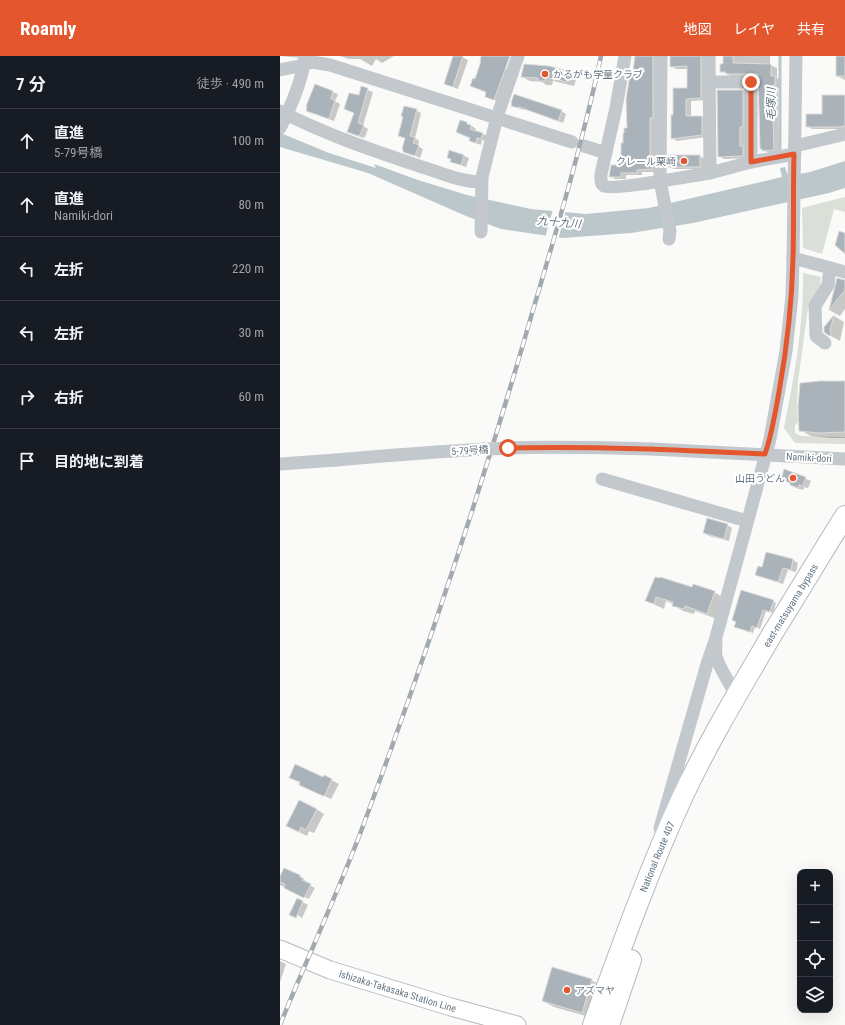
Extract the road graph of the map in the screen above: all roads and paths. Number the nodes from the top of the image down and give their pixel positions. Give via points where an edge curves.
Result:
1 (625, 56) edge
2 (661, 56) edge
3 (709, 56) edge
4 (796, 56) edge
5 (517, 58) edge
6 (304, 61) edge
7 (280, 70) edge
8 (709, 82) junction
9 (497, 117) junction
10 (283, 118) edge
11 (845, 134) edge
12 (606, 153) junction
13 (794, 154) junction
14 (751, 162) junction
15 (710, 173) junction
16 (481, 185) junction
17 (661, 186) junction
18 (481, 231) dead end
19 (670, 235) dead end
20 (794, 258) junction
21 (830, 268) junction
22 (845, 272) edge
23 (825, 343) dead end
24 (652, 449) joint
25 (765, 454) junction
26 (845, 459) edge
27 (280, 464) edge
28 (602, 479) dead end
29 (845, 516) edge
30 (747, 521) junction
31 (845, 542) edge
32 (715, 641) junction
33 (738, 701) junction
34 (653, 863) junction
35 (280, 949) edge
36 (517, 1025) edge
37 (593, 1025) edge
38 (608, 1025) edge

1 - 12 street
2 - 17 street
3 - 8 street
4 - 13 street
5 - 9 street
6 - 7 street
6 - 9 street via 330,65
6 - 10 street via 294,101
8 - 14 street via 751,82
8 - 15 street
9 - 12 street
9 - 16 street
10 - 16 street
11 - 13 street
12 - 17 street via 600,180 605,187
13 - 14 street
13 - 20 street
14 - 15 street
15 - 17 street
16 - 18 street
17 - 19 street
20 - 21 street
20 - 25 street via 786,351
21 - 22 street
21 - 23 street via 828,285 814,311 816,336
24 - 25 street, Namiki-dori
24 - 27 street, 5-79号橋, bridge via 577,447 458,450
25 - 26 street, Namiki-dori
25 - 30 street
28 - 30 street
29 - 33 highway, east-matsuyama bypass via 809,573
30 - 32 street
31 - 33 highway, east-matsuyama bypass
32 - 33 street via 716,655
32 - 34 street via 656,842
33 - 34 highway, National Route 407 via 682,797
33 - 38 highway, National Route 407 via 667,860
34 - 37 highway, National Route 407
35 - 36 main road, Ishizaka-Takasaka Station Line via 330,970

